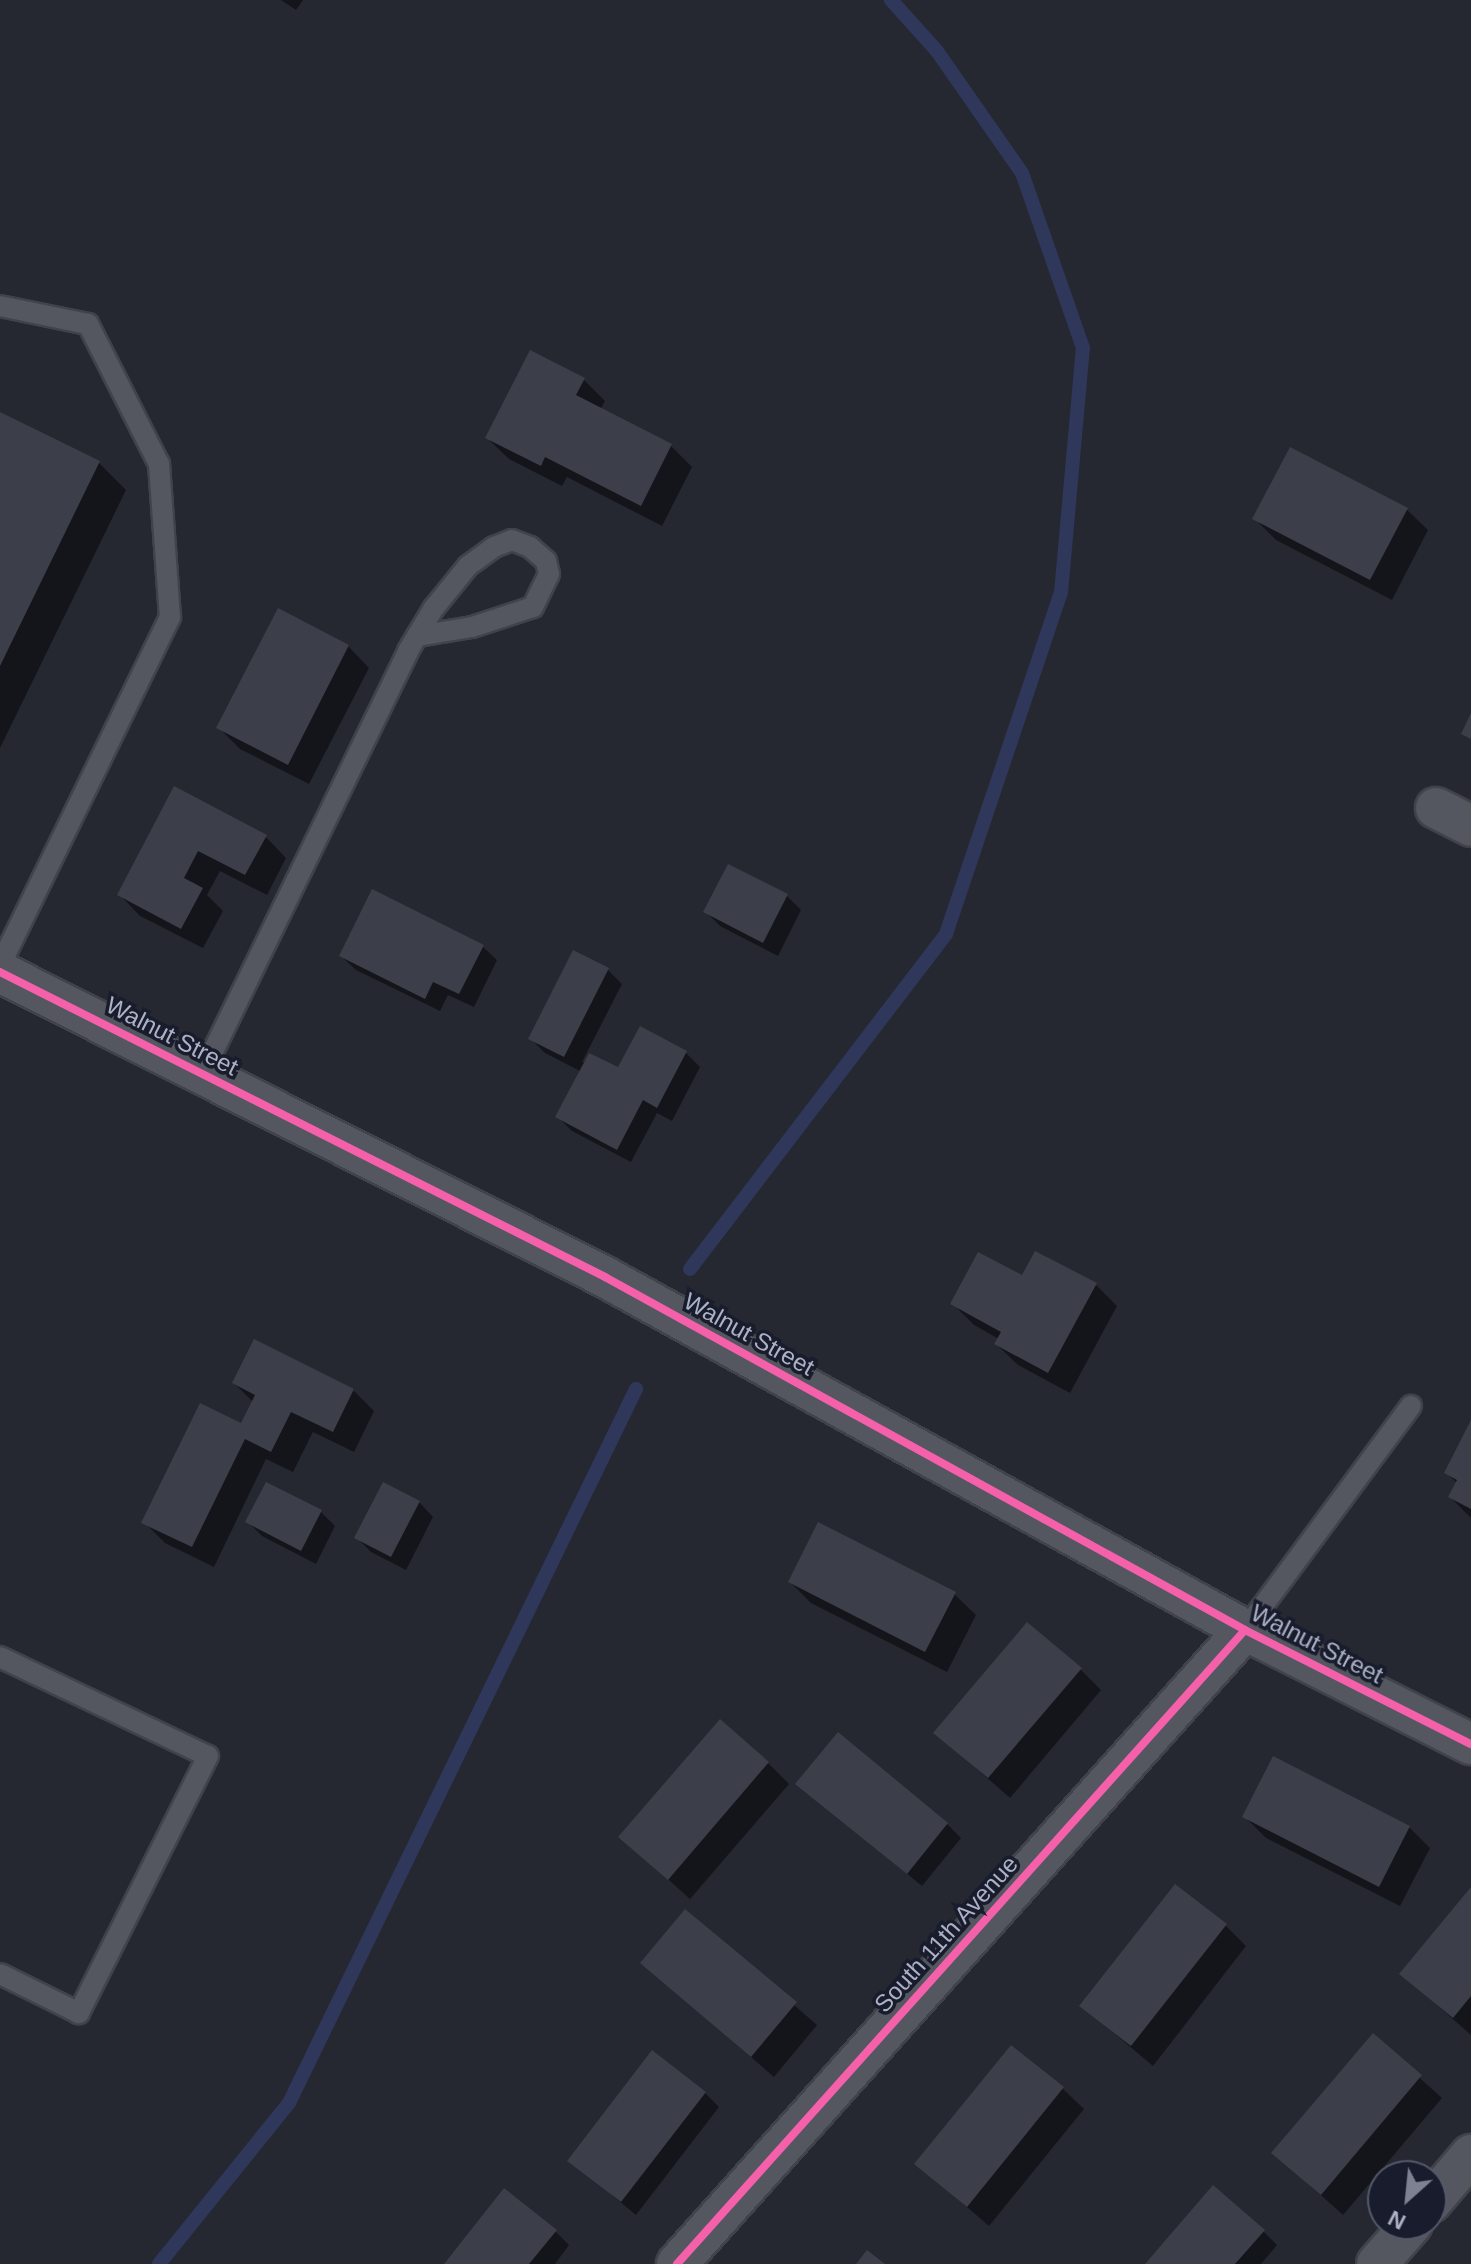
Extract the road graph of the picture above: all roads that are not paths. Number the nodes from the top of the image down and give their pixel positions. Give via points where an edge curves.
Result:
1 (0, 306) edge
2 (417, 636) junction
3 (1436, 808) dead end
4 (1471, 826) edge
5 (0, 965) edge
6 (0, 972) edge
7 (202, 1074) junction
8 (1411, 1406) dead end
9 (1245, 1630) junction
10 (0, 1657) edge
11 (1471, 1744) edge
12 (0, 1974) edge
13 (1471, 2155) edge
14 (1447, 2183) edge
15 (1398, 2240) edge
16 (677, 2264) edge
17 (1377, 2264) edge

1 - 5 lane via 88,324 159,464 170,617
2 - 2 lane via 468,566 494,547 512,540 546,561 549,574 533,607 472,627
2 - 7 lane
3 - 4 street
6 - 7 street, Walnut Street
7 - 9 street, Walnut Street via 605,1277
8 - 9 lane
9 - 11 street, Walnut Street
9 - 16 street, South 11th Avenue
10 - 12 lane via 208,1756 79,2013
13 - 14 street
15 - 17 street

